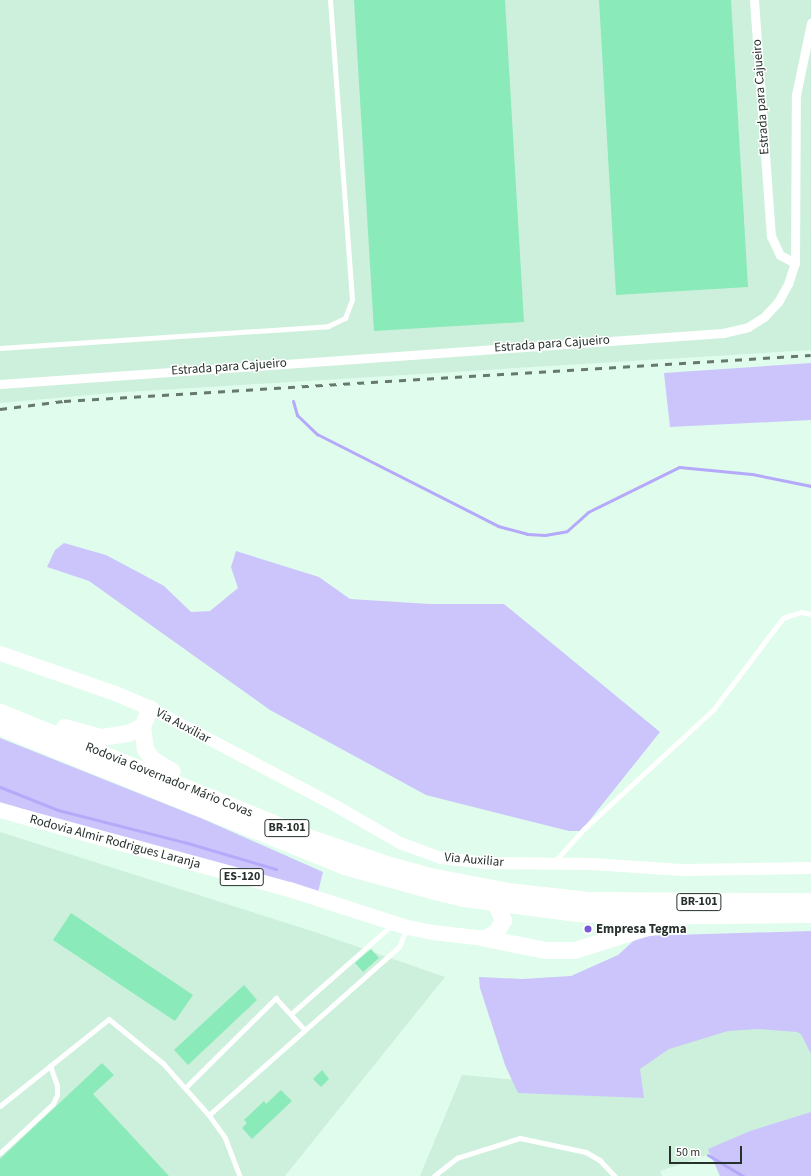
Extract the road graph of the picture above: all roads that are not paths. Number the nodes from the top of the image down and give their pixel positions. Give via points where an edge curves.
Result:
1 (330, 0) edge
2 (754, 0) edge
3 (811, 23) edge
4 (795, 263) junction
5 (0, 348) edge
6 (0, 384) edge
7 (811, 614) edge
8 (0, 653) edge
9 (150, 708) junction
10 (0, 711) edge
11 (142, 726) junction
12 (0, 727) edge
13 (239, 808) junction
14 (0, 810) edge
15 (552, 864) junction
16 (811, 868) edge
17 (811, 901) edge
18 (495, 902) junction
19 (811, 914) edge
20 (714, 917) junction
21 (401, 925) junction
22 (485, 938) junction
23 (291, 1014) junction
24 (305, 1030) junction
25 (50, 1066) junction
26 (185, 1088) junction
27 (0, 1106) edge
28 (209, 1115) junction
29 (0, 1153) edge
30 (240, 1176) edge
31 (434, 1176) edge
32 (616, 1176) edge

1 - 5 lane via 352,300 345,318 328,326
2 - 4 street, Estrada para Cajueiro via 771,236 780,255
3 - 4 street via 796,95
4 - 6 street, Estrada para Cajueiro via 788,284 771,310 755,323 732,332
7 - 15 lane via 801,612 783,618 714,710 584,829
8 - 9 main road via 115,693
9 - 11 highway
9 - 15 street, Via Auxiliar via 334,805 400,843 441,858 488,863
10 - 11 highway via 102,736 128,733
10 - 13 highway, Rodovia Governador Mário Covas / BR-101
11 - 13 highway via 142,740 152,759 161,766 202,784
12 - 18 highway, Rodovia Governador Mário Covas / BR-101 via 344,866 435,892
13 - 17 highway, Rodovia Governador Mário Covas / BR-101 via 390,865 508,892 613,901
14 - 21 main road, Rodovia Almir Rodrigues Laranja / ES-120 via 289,889
15 - 16 street, Via Auxiliar via 682,870
18 - 20 highway, Rodovia Governador Mário Covas / BR-101 via 617,916
18 - 22 highway via 503,920 496,932
19 - 20 highway, Rodovia Governador Mário Covas / BR-101
20 - 22 highway via 644,928 574,950 545,950
21 - 22 main road, Rodovia Almir Rodrigues Laranja / ES-120 via 432,932
21 - 23 lane
21 - 24 lane via 399,947
23 - 24 lane
23 - 26 lane via 276,998
24 - 28 lane
25 - 26 lane via 109,1019 163,1063
25 - 27 lane
25 - 29 lane via 57,1086 53,1104
26 - 28 lane
28 - 30 lane via 225,1137
31 - 32 lane via 457,1158 520,1138 586,1152 600,1160

